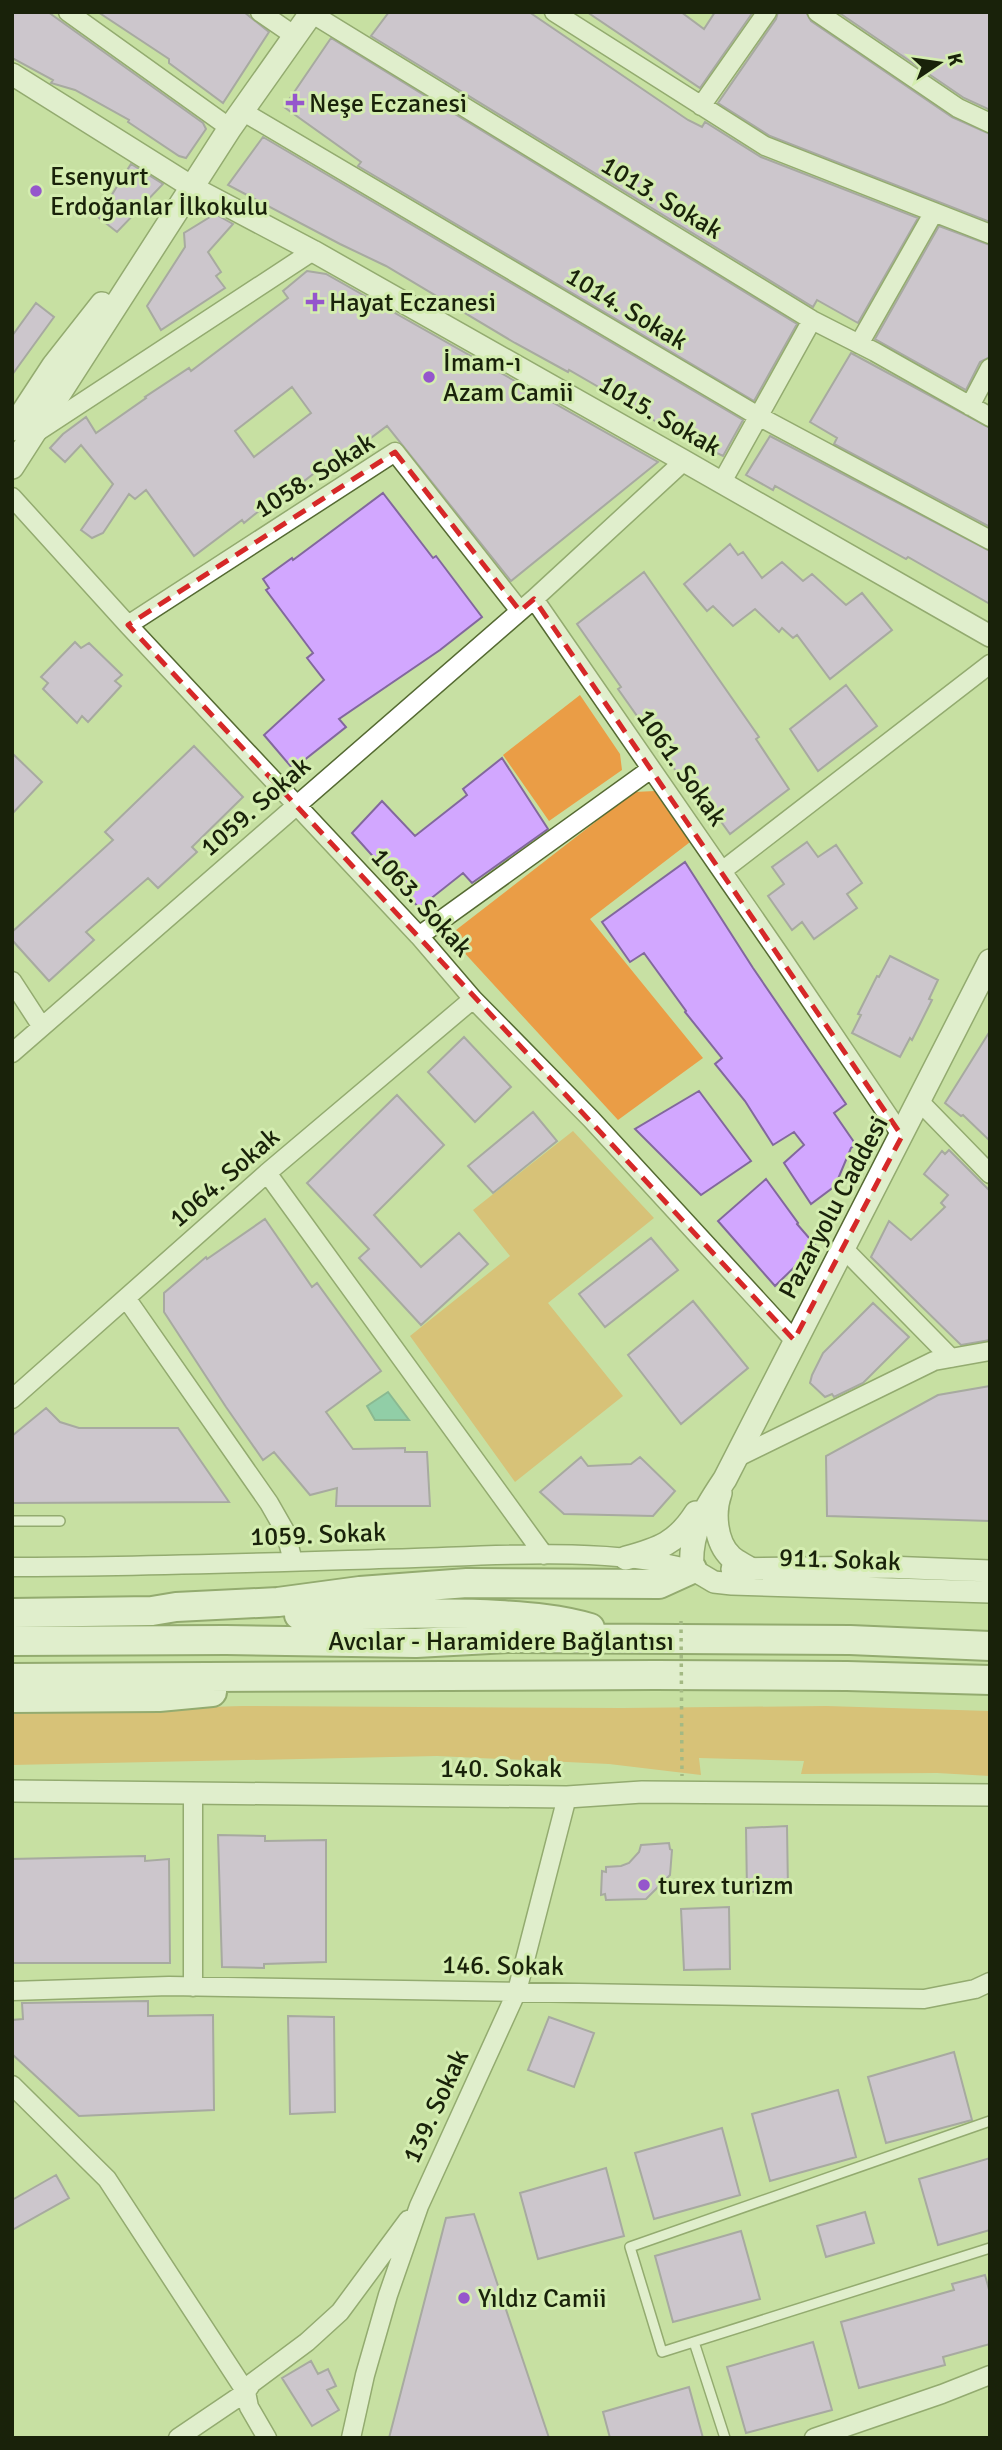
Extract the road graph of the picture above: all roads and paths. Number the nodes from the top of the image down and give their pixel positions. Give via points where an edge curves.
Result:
1 (68, 12) edge
2 (260, 12) edge
3 (554, 12) edge
4 (767, 12) edge
5 (817, 12) edge
6 (312, 13) edge
7 (295, 36) junction
8 (12, 74) edge
9 (701, 106) junction
10 (236, 119) junction
11 (990, 123) edge
12 (192, 187) junction
13 (934, 212) junction
14 (990, 234) edge
15 (313, 251) junction
16 (812, 320) junction
17 (859, 344) junction
18 (990, 368) edge
19 (970, 406) junction
20 (758, 416) junction
21 (990, 417) edge
22 (23, 431) edge
23 (684, 461) junction
24 (12, 467) edge
25 (722, 482) junction
26 (12, 497) edge
27 (990, 540) edge
28 (527, 605) junction
29 (128, 625) junction
30 (990, 636) edge
31 (990, 664) edge
32 (652, 769) junction
33 (298, 803) junction
34 (722, 872) junction
35 (419, 936) junction
36 (990, 961) edge
37 (12, 981) edge
38 (473, 999) junction
39 (42, 1027) junction
40 (12, 1054) edge
41 (919, 1101) junction
42 (902, 1136) junction
43 (267, 1173) junction
44 (990, 1174) edge
45 (844, 1249) junction
46 (126, 1298) junction
47 (794, 1340) junction
48 (990, 1351) edge
49 (951, 1358) junction
50 (12, 1399) edge
51 (736, 1458) junction
52 (725, 1479) junction
53 (12, 1521) edge
54 (60, 1521) dead end
55 (544, 1555) junction
56 (626, 1558) junction
57 (293, 1561) junction
58 (12, 1567) edge
59 (692, 1569) junction
60 (750, 1569) junction
61 (990, 1571) edge
62 (990, 1592) edge
63 (152, 1611) junction
64 (12, 1613) edge
65 (681, 1621) dead end
66 (626, 1639) junction
67 (12, 1641) edge
68 (990, 1646) edge
69 (275, 1676) junction
70 (12, 1678) edge
71 (990, 1680) edge
72 (12, 1698) edge
73 (682, 1776) dead end
74 (12, 1791) edge
75 (193, 1792) junction
76 (990, 1795) edge
77 (567, 1797) junction
78 (990, 1982) edge
79 (193, 1987) junction
80 (517, 1991) junction
81 (12, 1992) edge
82 (12, 2085) edge
83 (990, 2121) edge
84 (419, 2206) junction
85 (990, 2248) edge
86 (360, 2284) junction
87 (388, 2295) junction
88 (694, 2342) junction
89 (990, 2375) edge
90 (246, 2392) junction
91 (178, 2438) edge
92 (267, 2438) edge
93 (351, 2438) edge
94 (725, 2438) edge
95 (814, 2438) edge

1 - 10 street, 1014. Sokak
2 - 7 street
3 - 9 street
4 - 9 street
5 - 11 street via 958,108
6 - 7 main road
6 - 16 street, 1013. Sokak
7 - 10 main road
8 - 12 street, 1015. Sokak
9 - 13 street via 765,146
10 - 12 main road
10 - 20 street, 1014. Sokak
12 - 15 street, 1015. Sokak
12 - 22 main road
13 - 14 street
13 - 17 street
15 - 22 street
15 - 23 street, 1015. Sokak
16 - 17 street, 1013. Sokak
16 - 20 street
17 - 19 street, 1013. Sokak
18 - 19 street
19 - 21 street, 1013. Sokak
20 - 25 street
20 - 27 street, 1014. Sokak
22 - 24 main road
23 - 25 street, 1015. Sokak
23 - 28 street
25 - 30 street, 1015. Sokak
26 - 29 street, 1063. Sokak
28 - 29 street, 1058. Sokak via 395,452
28 - 32 street, 1061. Sokak
28 - 33 street, 1059. Sokak
29 - 33 street, 1063. Sokak
31 - 34 street
32 - 34 street, 1061. Sokak
32 - 35 street
33 - 35 street, 1063. Sokak
33 - 39 street, 1059. Sokak
34 - 42 street, 1061. Sokak
35 - 38 street, 1063. Sokak
36 - 41 main road, Pazaryolu Caddesi
37 - 39 street
38 - 43 street, 1064. Sokak
38 - 47 street, 1063. Sokak via 592,1119
39 - 40 street, 1059. Sokak
41 - 42 main road, Pazaryolu Caddesi
41 - 44 street
42 - 45 main road, Pazaryolu Caddesi
43 - 46 street, 1064. Sokak
43 - 55 street
45 - 47 main road, Pazaryolu Caddesi
45 - 49 street
46 - 50 street, 1064. Sokak
46 - 57 street via 269,1503 285,1531
47 - 51 main road, Pazaryolu Caddesi
48 - 49 street
49 - 51 street via 934,1361
51 - 52 main road, Pazaryolu Caddesi
52 - 56 main road via 680,1535 656,1550
52 - 59 main road via 697,1528 690,1548
52 - 60 main road via 717,1502 720,1540 729,1556
53 - 54 lane
55 - 56 street, 1059. Sokak
55 - 57 street, 1059. Sokak
56 - 59 street, 1059. Sokak
57 - 58 street, 1059. Sokak
59 - 60 street, 911. Sokak
59 - 62 street, 911. Sokak via 714,1582 732,1584
59 - 63 highway via 659,1584 454,1584
60 - 61 street, 911. Sokak
63 - 64 highway
63 - 66 highway via 180,1615 508,1616 551,1619
65 - 73 path, bridge
66 - 67 highway, Avcılar - Haramidere Bağlantısı
66 - 68 highway, Avcılar - Haramidere Bağlantısı
69 - 70 highway, Avcılar - Haramidere Bağlantısı
69 - 71 highway, Avcılar - Haramidere Bağlantısı via 833,1675
69 - 72 highway via 244,1688 159,1697
74 - 75 street, 140. Sokak
75 - 77 street, 140. Sokak
75 - 79 street
76 - 77 street, 140. Sokak via 642,1793
77 - 80 street, 139. Sokak
78 - 80 street, 146. Sokak via 924,1998
79 - 80 street, 146. Sokak
79 - 81 street, 146. Sokak
80 - 84 street, 139. Sokak
82 - 90 street via 107,2179
83 - 88 lane via 630,2247 662,2352
84 - 86 street
84 - 87 street, 139. Sokak
85 - 88 lane
86 - 87 street via 368,2279 377,2281
86 - 90 street via 340,2312
87 - 93 street, 139. Sokak
88 - 94 lane
89 - 95 street
90 - 91 street
90 - 92 street via 248,2407

